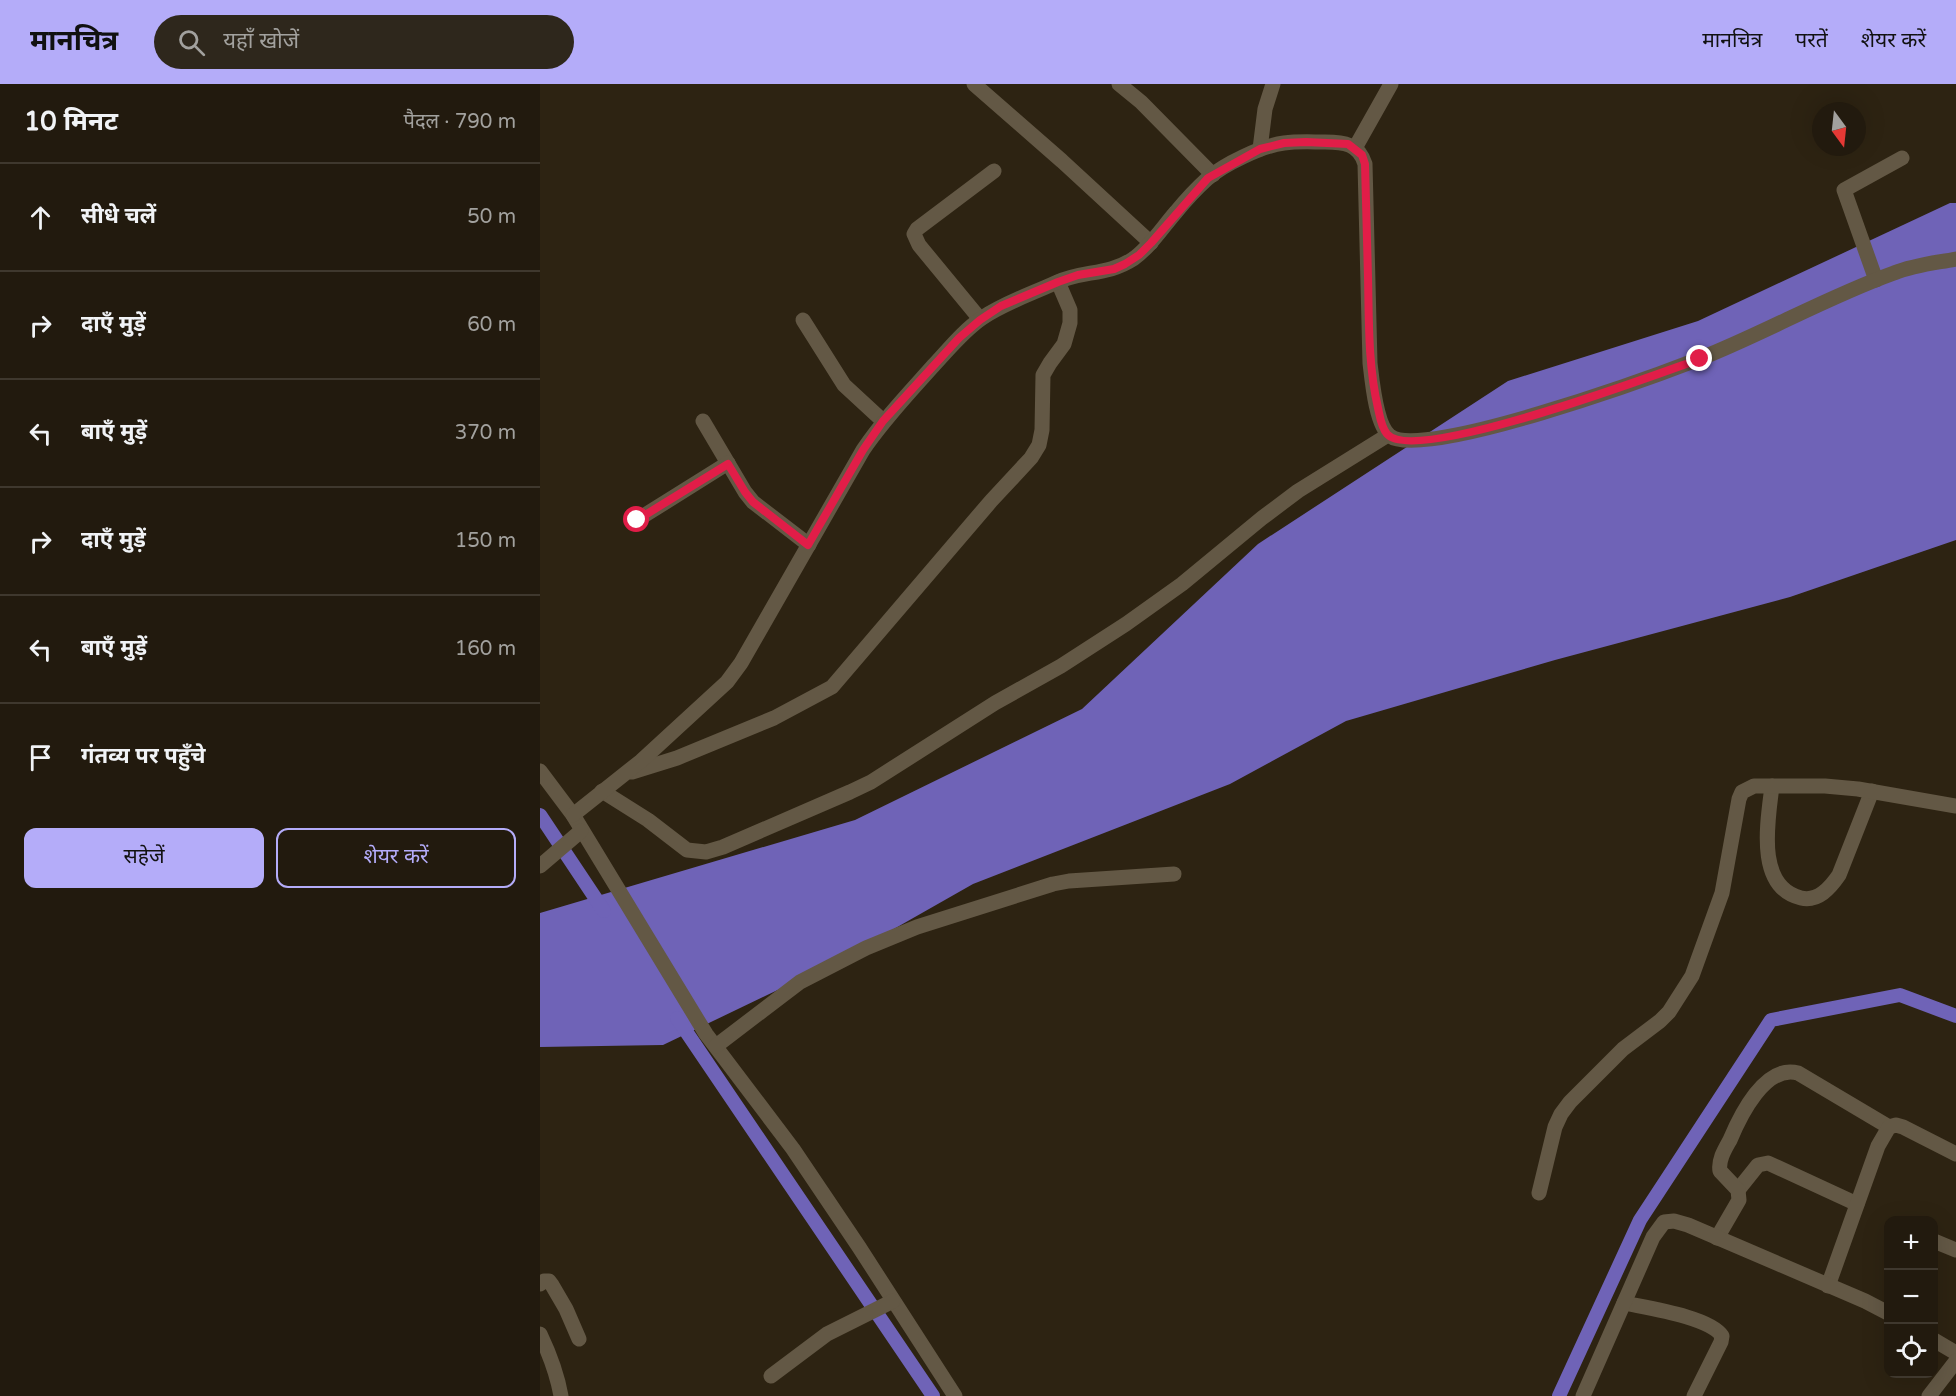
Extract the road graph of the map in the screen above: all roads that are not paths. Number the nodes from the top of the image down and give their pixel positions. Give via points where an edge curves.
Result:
1 (974, 84) edge
2 (1119, 84) edge
3 (1273, 84) edge
4 (1391, 84) edge
5 (1355, 148) junction
6 (1260, 149) junction
7 (1902, 158) dead end
8 (994, 171) dead end
9 (1213, 175) junction
10 (1151, 243) junction
11 (1956, 259) edge
12 (1876, 280) junction
13 (1058, 282) junction
14 (803, 320) dead end
15 (980, 320) junction
16 (703, 421) dead end
17 (883, 421) junction
18 (1388, 435) junction
19 (728, 464) junction
20 (637, 520) dead end
21 (808, 545) junction
22 (540, 771) edge
23 (623, 775) junction
24 (1773, 786) junction
25 (602, 791) junction
26 (1872, 792) junction
27 (1956, 806) edge
28 (573, 814) junction
29 (583, 833) junction
30 (540, 866) edge
31 (1174, 874) dead end
32 (711, 1040) junction
33 (1889, 1126) junction
34 (1956, 1154) edge
35 (1738, 1190) junction
36 (1539, 1193) dead end
37 (1857, 1204) junction
38 (1717, 1238) junction
39 (1938, 1243) edge
40 (1956, 1250) edge
41 (540, 1284) edge
42 (1828, 1286) junction
43 (1624, 1303) junction
44 (887, 1304) junction
45 (1884, 1311) edge
46 (540, 1334) edge
47 (579, 1339) dead end
48 (1938, 1342) edge
49 (1956, 1353) edge
50 (1956, 1361) edge
51 (771, 1376) dead end
52 (1585, 1395) edge
53 (561, 1396) edge
54 (955, 1396) edge
55 (1694, 1396) edge
56 (1929, 1396) edge

1 - 10 street
2 - 9 street
3 - 6 street
4 - 5 street
5 - 6 street via 1348,144 1306,142
5 - 18 street via 1365,164 1370,363 1380,419
6 - 9 street
7 - 12 street via 1844,190
8 - 15 street via 914,234 919,246
9 - 10 street
10 - 13 street via 1114,269
11 - 12 street via 1917,266
12 - 18 street via 1700,359 1579,401 1500,425 1427,440 1403,441
13 - 15 street via 1001,306
13 - 23 street via 1070,310 1070,323 1064,344 1043,375 1039,445 832,687 774,718 677,758
14 - 17 street via 844,385
15 - 17 street
16 - 19 street
17 - 21 street
18 - 25 street via 1298,491 1126,624 850,792 723,846 697,852 687,850
19 - 20 street
19 - 21 street via 753,502
21 - 23 street via 727,682
22 - 28 street
23 - 25 street
24 - 26 street via 1825,786
24 - 26 street via 1767,827 1769,862 1782,888 1803,898 1812,898 1830,888 1839,875
24 - 36 street via 1754,786 1742,792 1722,893 1682,993 1660,1021 1623,1049 1561,1114
25 - 28 street
26 - 27 street
28 - 29 street
29 - 30 street
29 - 32 street
31 - 32 street via 1053,884 917,927 800,981
32 - 44 street via 793,1149
33 - 34 street via 1903,1127
33 - 35 street via 1798,1073 1785,1072 1752,1098 1720,1160 1720,1171
33 - 37 street
35 - 37 street via 1758,1165 1768,1163
35 - 38 street via 1739,1200
37 - 42 street
38 - 42 street
38 - 43 street via 1674,1221 1664,1222 1653,1237
39 - 40 street
41 - 47 street via 549,1281 552,1285
42 - 45 street
43 - 52 street
43 - 55 street via 1687,1317 1720,1333 1721,1342
44 - 51 street via 817,1341
44 - 54 street
46 - 53 street
48 - 49 street
50 - 56 street

